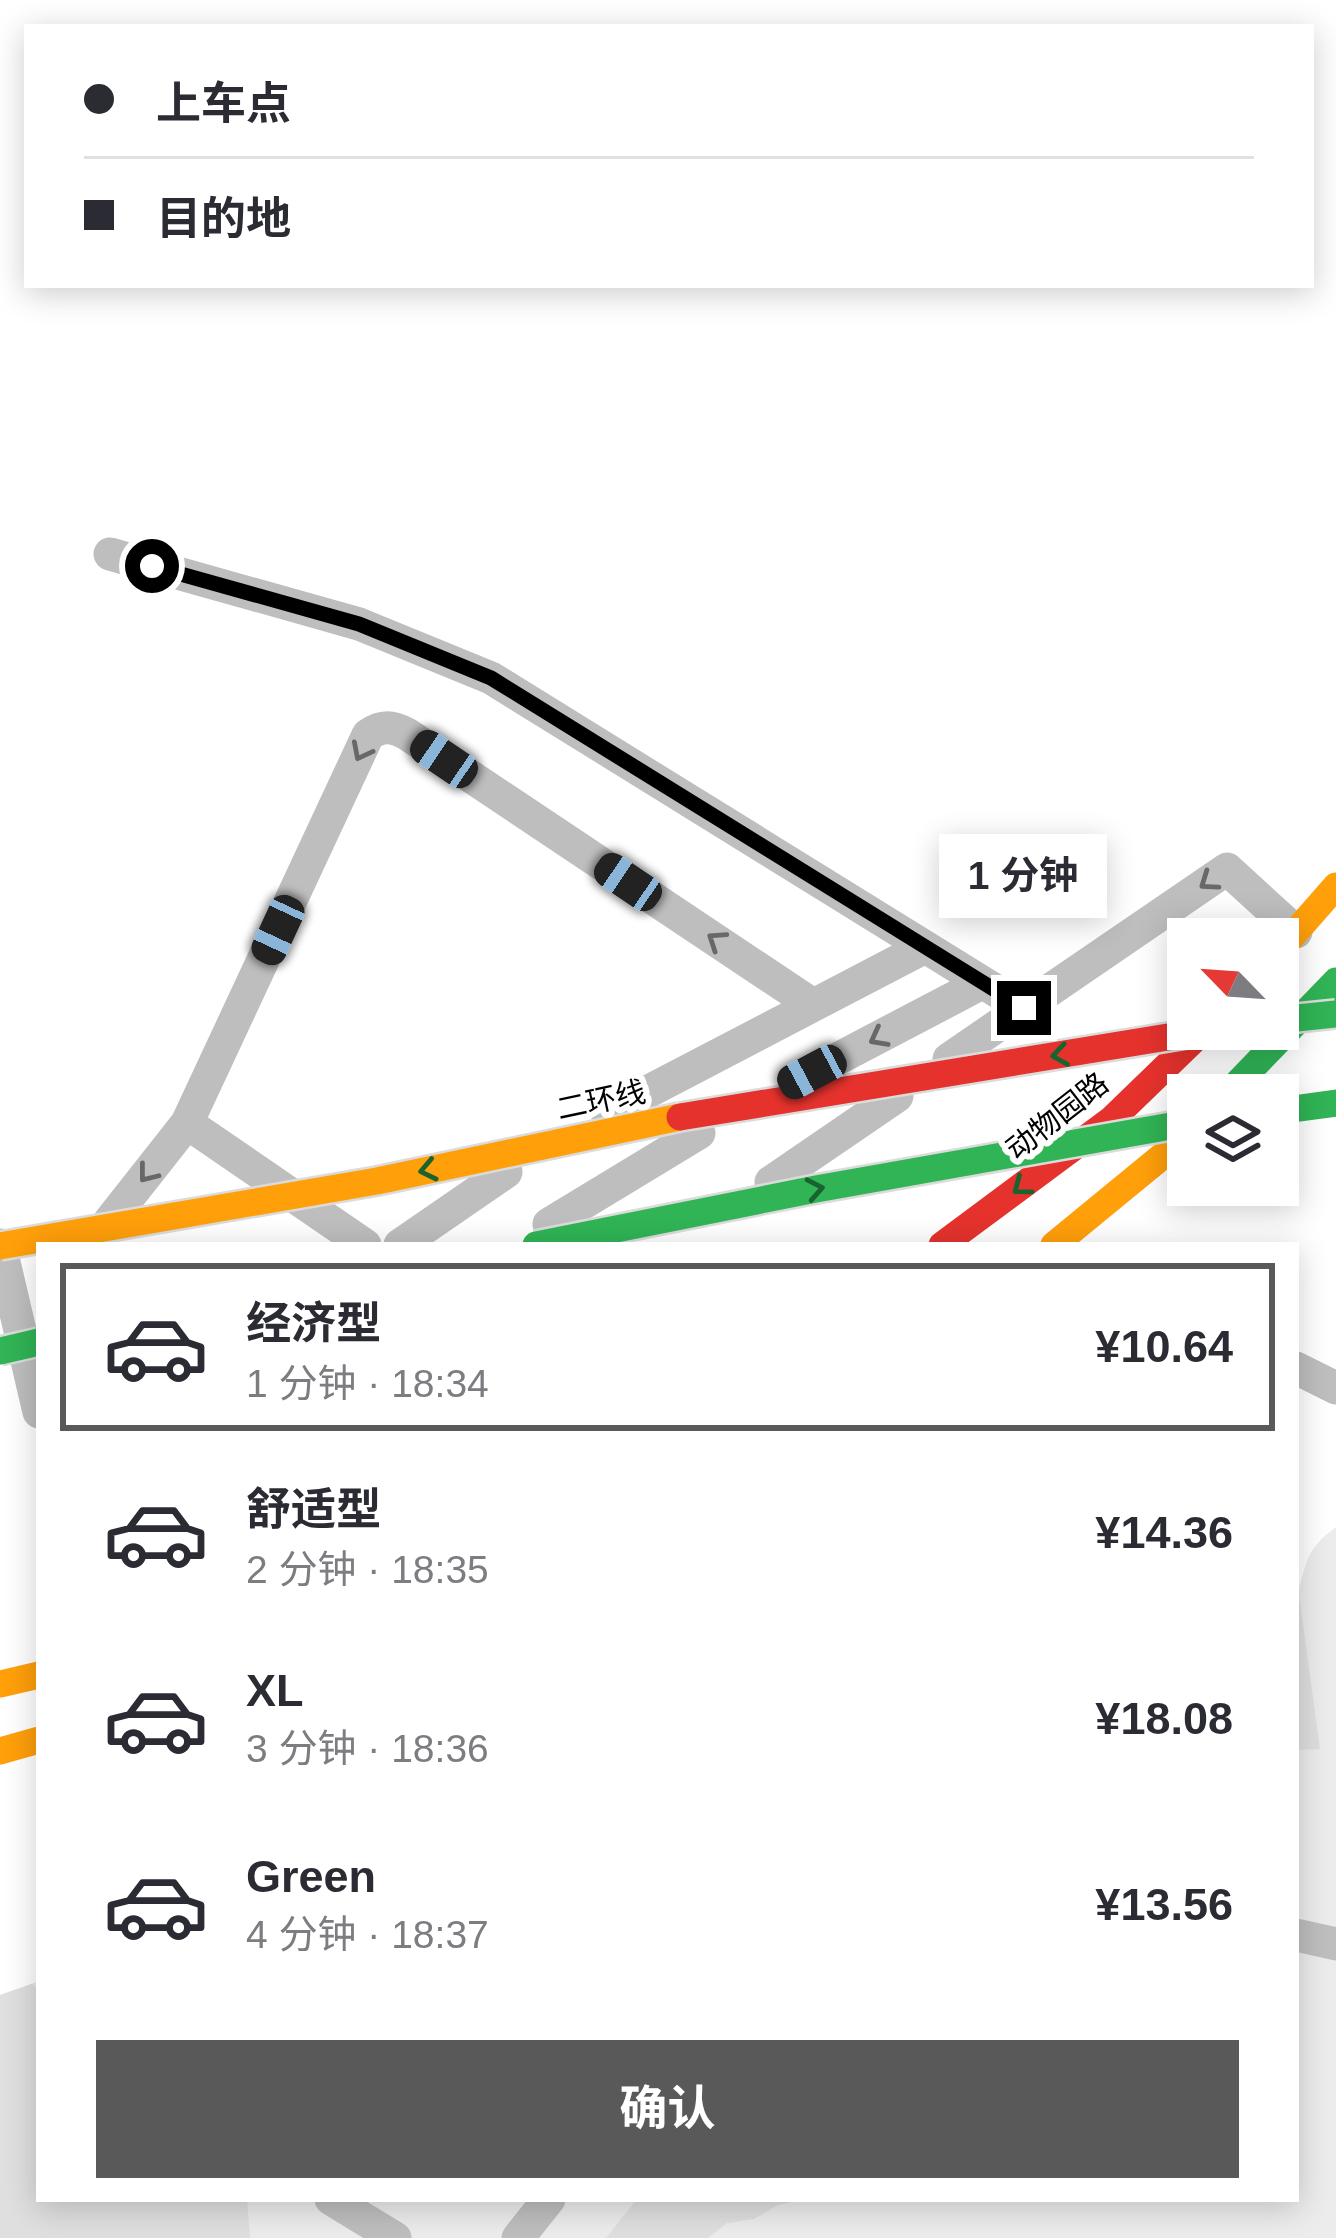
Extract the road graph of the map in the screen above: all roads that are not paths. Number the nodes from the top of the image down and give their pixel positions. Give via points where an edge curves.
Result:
1 (110, 554) dead end
2 (1336, 886) edge
3 (1267, 918) edge
4 (1299, 928) edge
5 (925, 947) junction
6 (1336, 981) edge
7 (982, 983) junction
8 (813, 1005) junction
9 (1024, 1008) junction
10 (1336, 1014) edge
11 (1299, 1018) edge
12 (1167, 1037) edge
13 (1183, 1050) edge
14 (1246, 1074) edge
15 (1336, 1103) edge
16 (1299, 1108) edge
17 (187, 1123) junction
18 (1167, 1127) edge
19 (1167, 1152) edge
20 (93, 1242) edge
21 (361, 1242) edge
22 (404, 1242) edge
23 (520, 1242) edge
24 (551, 1242) edge
25 (684, 1242) edge
26 (947, 1242) edge
27 (1058, 1242) edge
28 (0, 1246) edge
29 (36, 1343) edge
30 (0, 1351) edge
31 (1299, 1370) edge
32 (1336, 1388) edge
33 (36, 1399) edge
34 (36, 1676) edge
35 (0, 1684) edge
36 (36, 1741) edge
37 (0, 1751) edge
38 (1299, 1935) edge
39 (1336, 1944) edge
40 (336, 2202) edge
41 (547, 2202) edge
42 (394, 2238) edge
43 (518, 2238) edge

1 - 5 lane via 359,624 491,678
2 - 4 main road
3 -> 9 lane via 1227,869
5 - 7 lane
5 - 8 lane
6 - 14 main road
7 - 9 lane
7 -> 23 lane via 685,1140
8 -> 17 lane via 388,726 368,735
8 - 22 lane via 491,1180
9 - 25 lane
10 - 11 main road, bridge
12 -> 28 main road, 二环线, bridge via 682,1117 377,1181
13 -> 26 main road, 动物园路 via 1112,1119
15 - 16 main road
17 -> 20 lane
17 - 21 lane
24 -> 18 main road, bridge
19 - 27 main road
28 - 33 lane
29 - 30 main road, bridge
31 - 32 lane
34 - 35 main road
36 - 37 main road
38 - 39 lane
40 - 42 lane
41 - 43 lane

